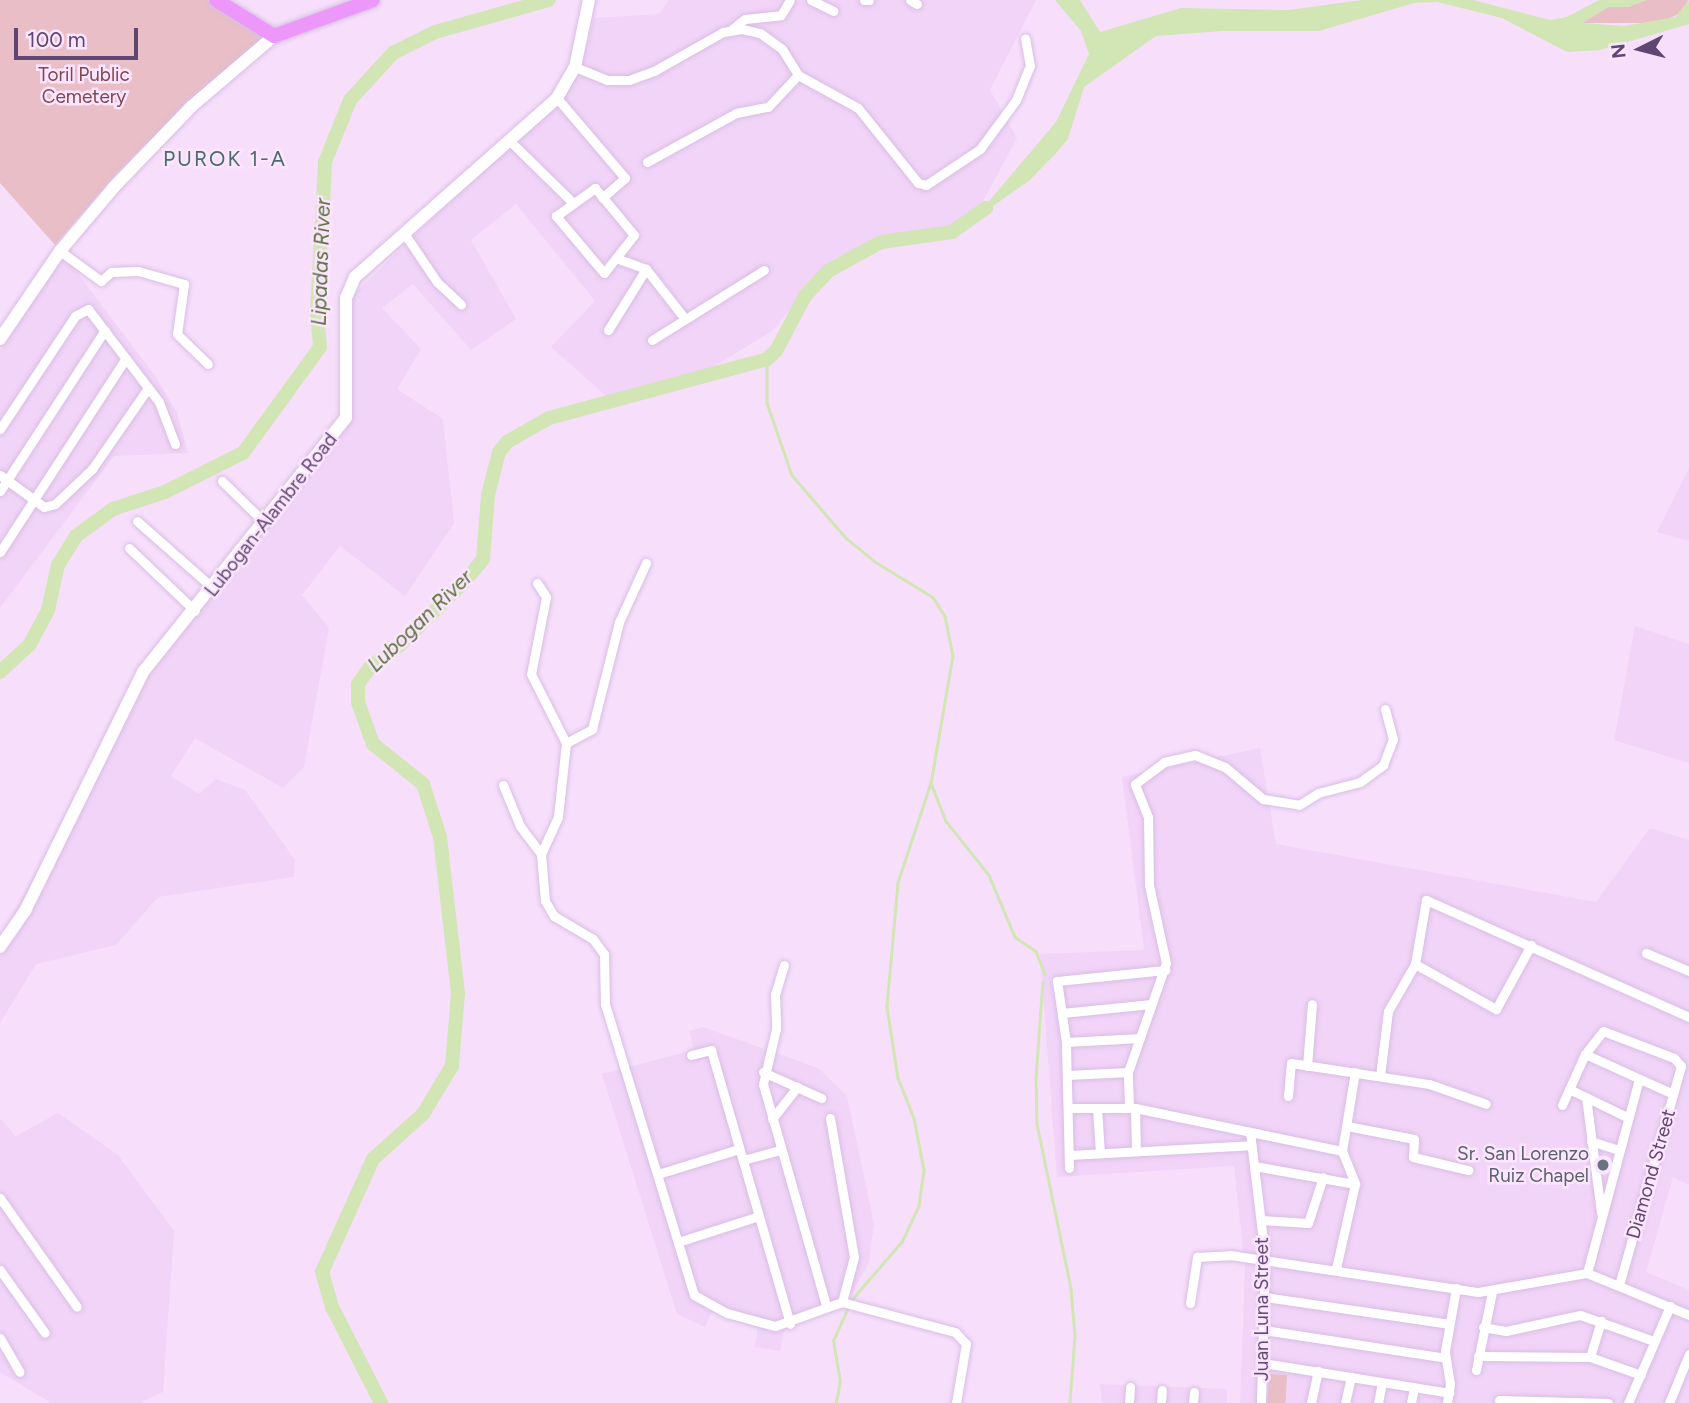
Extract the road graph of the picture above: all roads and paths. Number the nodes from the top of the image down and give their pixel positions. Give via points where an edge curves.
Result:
1 (373, 0) edge
2 (589, 0) edge
3 (790, 0) edge
4 (811, 0) edge
5 (223, 2) edge
6 (834, 11) dead end
7 (732, 29) junction
8 (274, 36) junction
9 (1025, 38) dead end
10 (575, 67) junction
11 (798, 75) junction
12 (557, 99) junction
13 (511, 142) junction
14 (647, 162) dead end
15 (602, 198) junction
16 (572, 202) junction
17 (404, 233) junction
18 (60, 251) junction
19 (616, 258) junction
20 (646, 269) junction
21 (764, 270) dead end
22 (461, 303) dead end
23 (685, 319) junction
24 (105, 330) junction
25 (608, 330) dead end
26 (0, 339) edge
27 (652, 340) dead end
28 (126, 358) junction
29 (208, 364) dead end
30 (148, 387) junction
31 (0, 429) edge
32 (176, 444) dead end
33 (4, 477) edge
34 (222, 481) dead end
35 (0, 491) edge
36 (33, 500) junction
37 (137, 521) dead end
38 (265, 523) junction
39 (129, 548) dead end
40 (0, 552) edge
41 (646, 563) dead end
42 (537, 583) dead end
43 (213, 588) junction
44 (195, 611) junction
45 (1385, 709) dead end
46 (566, 743) junction
47 (503, 785) dead end
48 (541, 854) junction
49 (1531, 945) junction
50 (0, 947) edge
51 (1646, 953) dead end
52 (1415, 964) junction
53 (784, 965) dead end
54 (1165, 970) junction
55 (1689, 971) edge
56 (1152, 1004) junction
57 (1312, 1004) dead end
58 (1062, 1013) junction
59 (1689, 1017) edge
60 (1140, 1038) junction
61 (1066, 1042) junction
62 (1584, 1054) junction
63 (691, 1055) dead end
64 (1307, 1066) junction
65 (763, 1072) junction
66 (1128, 1072) junction
67 (1355, 1072) junction
68 (1067, 1075) junction
69 (1380, 1076) junction
70 (1639, 1079) junction
71 (797, 1087) junction
72 (1569, 1089) junction
73 (1673, 1094) junction
74 (1288, 1096) dead end
75 (1586, 1097) junction
76 (821, 1098) dead end
77 (1486, 1104) dead end
78 (1562, 1105) dead end
79 (1068, 1108) junction
80 (1097, 1108) junction
81 (1132, 1108) junction
82 (830, 1118) dead end
83 (1627, 1118) junction
84 (772, 1119) junction
85 (1347, 1126) junction
86 (1250, 1132) junction
87 (1591, 1141) junction
88 (1251, 1145) junction
89 (739, 1149) junction
90 (781, 1150) junction
91 (1342, 1150) junction
92 (1619, 1150) junction
93 (1136, 1151) junction
94 (1100, 1153) junction
95 (1069, 1155) junction
96 (743, 1160) junction
97 (1254, 1166) junction
98 (1069, 1168) dead end
99 (1468, 1170) dead end
100 (658, 1174) junction
101 (1322, 1177) junction
102 (1355, 1184) junction
103 (0, 1198) edge
104 (759, 1216) junction
105 (1601, 1219) junction
106 (1261, 1220) junction
107 (678, 1242) junction
108 (1265, 1258) junction
109 (1336, 1268) junction
110 (0, 1270) edge
111 (1587, 1273) junction
112 (1619, 1285) junction
113 (1456, 1288) junction
114 (1492, 1292) junction
115 (1265, 1297) junction
116 (842, 1303) junction
117 (1190, 1303) dead end
118 (826, 1305) junction
119 (1670, 1306) junction
120 (77, 1307) dead end
121 (1689, 1315) edge
122 (1601, 1321) junction
123 (790, 1324) junction
124 (1449, 1324) junction
125 (1483, 1327) junction
126 (1264, 1330) junction
127 (45, 1333) dead end
128 (0, 1338) edge
129 (1654, 1341) junction
130 (1689, 1354) edge
131 (1478, 1356) junction
132 (1590, 1357) junction
133 (1446, 1358) junction
134 (1263, 1363) junction
135 (1476, 1370) dead end
136 (1318, 1371) junction
137 (20, 1372) dead end
138 (1641, 1375) junction
139 (1351, 1377) junction
140 (1382, 1382) junction
141 (1130, 1387) dead end
142 (1414, 1387) junction
143 (1162, 1390) dead end
144 (1194, 1392) dead end
145 (1448, 1398) edge
146 (1499, 1399) dead end
147 (1569, 1401) edge
148 (956, 1403) edge
149 (1129, 1403) edge
150 (1161, 1403) edge
151 (1193, 1403) edge
152 (1261, 1403) edge
153 (1311, 1403) edge
154 (1345, 1403) edge
155 (1378, 1403) edge
156 (1411, 1403) edge
157 (1608, 1403) edge
158 (1628, 1403) edge
159 (1668, 1403) edge

1 - 8 main road
2 - 10 street, Lubogan-Alambre Road
3 - 7 street via 781,15 744,19
4 - 6 street
5 - 8 main road
7 - 10 street via 629,80 607,80
7 - 11 street via 750,30 775,41
8 - 18 street via 175,123
9 - 11 street via 1030,66 1016,100 980,149 926,185 918,183 858,108
10 - 12 street, Lubogan-Alambre Road
11 - 14 street via 768,107 736,113
12 - 13 street, Lubogan-Alambre Road
12 - 15 street via 625,178
13 - 16 street
13 - 17 street, Lubogan-Alambre Road
15 - 16 street via 595,188
15 - 19 street via 634,235
16 - 19 street via 556,216 569,234 604,273
17 - 22 street via 437,282
17 - 38 street, Lubogan-Alambre Road via 362,268 349,288 345,418
18 - 26 street
18 - 29 street via 100,281 111,272 138,271 184,284 177,334
19 - 20 street
20 - 23 street
20 - 25 street
21 - 23 street
23 - 27 street
24 - 28 street
24 - 31 street via 88,309 75,316
24 - 33 street
28 - 30 street
28 - 36 street
30 - 32 street
30 - 36 street via 83,480 50,506
33 - 35 street
33 - 36 street
34 - 38 street
36 - 40 street
37 - 43 street
38 - 43 street, Lubogan-Alambre Road
39 - 44 street
41 - 46 street via 619,622 592,729
42 - 46 street via 546,597 532,681
43 - 44 street, Lubogan-Alambre Road
44 - 50 street, Lubogan-Alambre Road via 135,685 36,889
45 - 54 street via 1393,739 1383,765 1360,782 1318,793 1299,804 1263,799 1224,767 1195,755 1164,762 1135,784 1148,817 1149,886 1165,951
46 - 48 street via 558,817
47 - 48 street via 520,825
48 - 100 street via 548,909 593,939 604,954 606,1004
49 - 52 street via 1496,1009
49 - 52 street via 1426,900
49 - 59 street
51 - 55 street
52 - 69 street via 1391,1000
53 - 65 street via 774,1001 776,1029
54 - 56 street
54 - 58 street via 1059,979 1055,986
56 - 58 street
56 - 60 street
57 - 64 street
58 - 61 street
60 - 61 street
60 - 66 street
61 - 68 street
62 - 70 street
62 - 72 street
62 - 73 street, Diamond Street via 1595,1036 1606,1030 1679,1063
63 - 89 street via 711,1050
64 - 67 street
64 - 74 street via 1291,1063
65 - 71 street
65 - 84 street
66 - 68 street
66 - 81 street
67 - 69 street
67 - 85 street
68 - 79 street
69 - 77 street via 1444,1087
70 - 73 street
70 - 83 street
71 - 76 street
71 - 84 street
72 - 75 street
72 - 78 street
73 - 112 street, Diamond Street
75 - 83 street
75 - 87 street
79 - 80 street
79 - 95 street
80 - 81 street
80 - 94 street
81 - 86 street
81 - 93 street
82 - 116 street via 854,1257
83 - 92 street
84 - 90 street
85 - 91 street
85 - 99 street via 1414,1139 1413,1157
86 - 88 street, Juan Luna Street
86 - 91 street
87 - 92 street
87 - 105 street
88 - 93 street
88 - 97 street, Juan Luna Street
89 - 96 street
89 - 100 street
90 - 96 street
90 - 118 street
91 - 102 street
92 - 105 street
93 - 94 street
94 - 95 street
95 - 98 street
96 - 104 street
97 - 101 street
97 - 106 street, Juan Luna Street
100 - 107 street
101 - 102 street
101 - 106 street via 1308,1223
102 - 109 street
103 - 120 street
104 - 107 street
104 - 123 street
105 - 111 street
106 - 108 street, Juan Luna Street
107 - 123 street via 691,1288 702,1302 768,1324
108 - 109 street
108 - 115 street, Juan Luna Street
108 - 117 street via 1197,1256
109 - 113 street
110 - 127 street
111 - 112 street
111 - 114 street
112 - 119 street
113 - 114 street
113 - 124 street
114 - 125 street
115 - 124 street
115 - 126 street, Juan Luna Street
116 - 118 street
116 - 148 street via 961,1335 966,1349
118 - 123 street
119 - 121 street
119 - 129 street
122 - 125 street via 1574,1315 1506,1331
122 - 129 street
122 - 132 street
124 - 133 street
125 - 131 street
126 - 133 street
126 - 134 street, Juan Luna Street
128 - 137 street
129 - 138 street
130 - 159 street
131 - 132 street
131 - 135 street
132 - 138 street
133 - 145 street
134 - 136 street
134 - 152 street, Juan Luna Street
136 - 139 street
136 - 153 street
138 - 158 street
139 - 140 street
139 - 154 street
140 - 142 street
140 - 155 street
141 - 149 street
142 - 145 street
142 - 156 street
143 - 150 street
144 - 151 street
146 - 147 street
147 - 157 street

